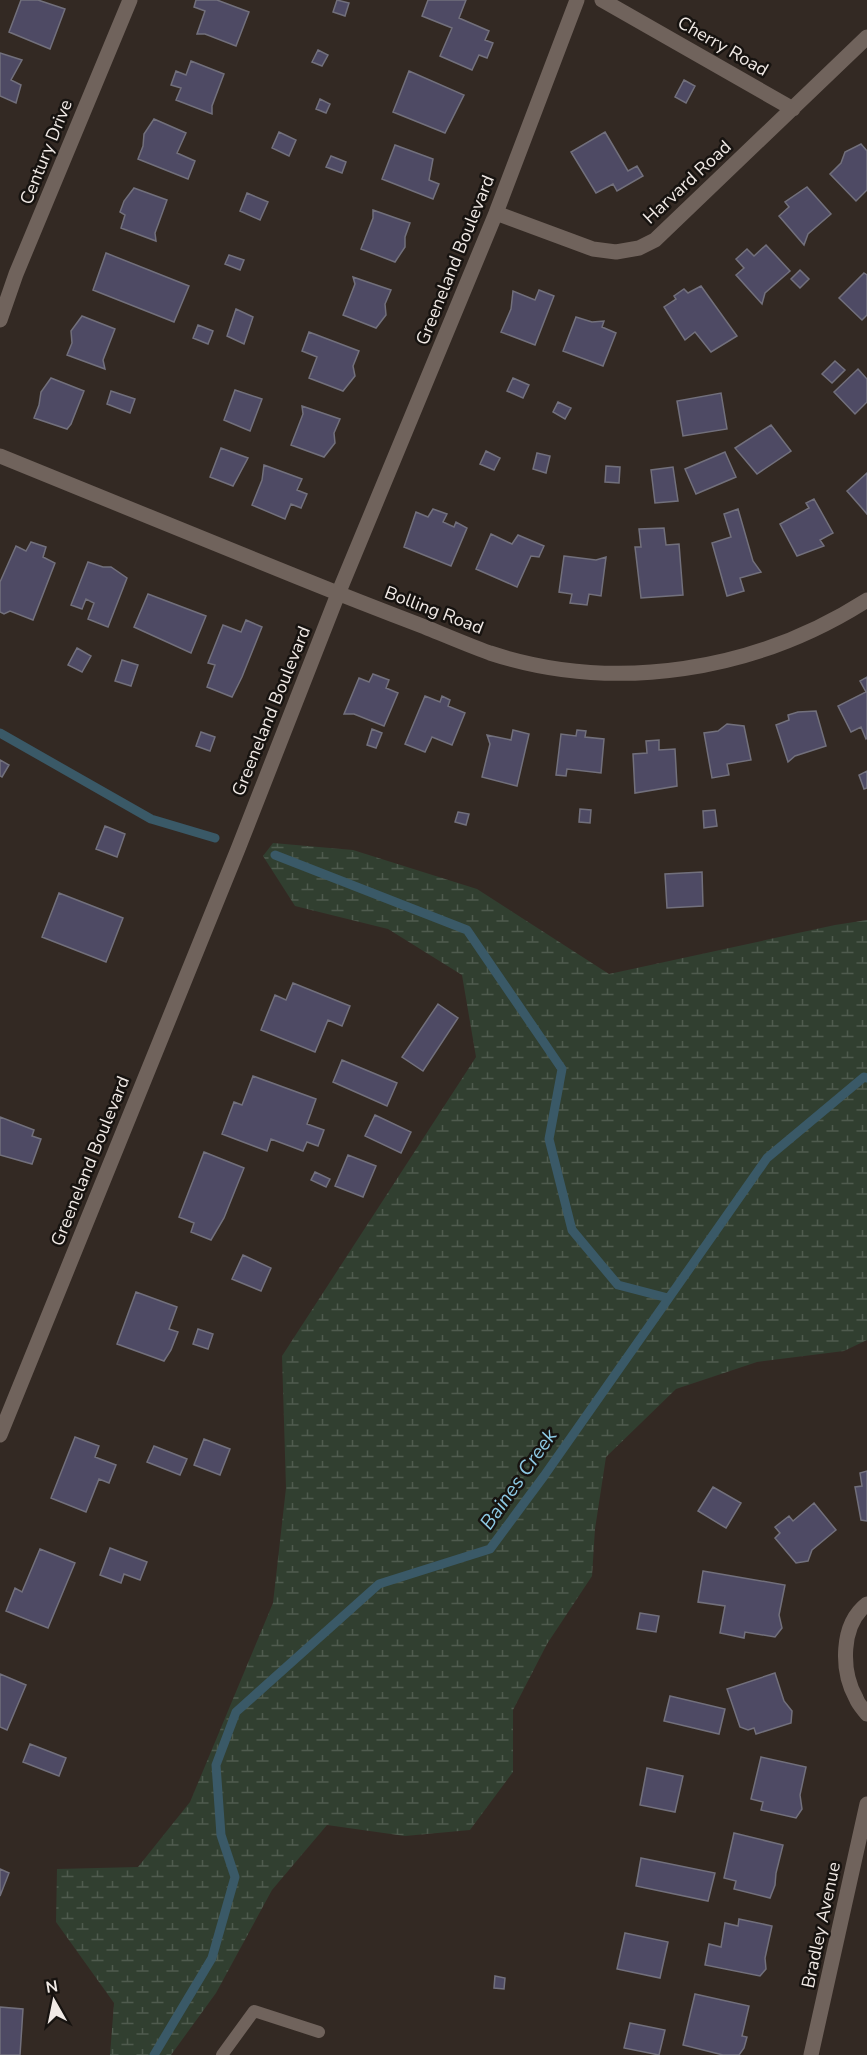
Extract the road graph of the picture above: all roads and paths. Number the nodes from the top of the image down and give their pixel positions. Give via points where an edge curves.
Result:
1 (130, 0) edge
2 (577, 0) edge
3 (602, 0) edge
4 (867, 37) edge
5 (793, 109) junction
6 (496, 213) junction
7 (0, 320) edge
8 (0, 456) edge
9 (339, 594) junction
10 (867, 600) edge
11 (0, 1435) edge
12 (867, 1604) edge
13 (867, 1714) edge
14 (867, 1804) edge
15 (319, 2032) dead end
16 (222, 2055) edge
17 (812, 2055) edge

1 - 7 street, Century Drive
2 - 6 street, Greeneland Boulevard
3 - 5 street, Cherry Road
4 - 5 street, Harvard Road
5 - 6 street, Harvard Road via 655,240 639,248 616,252 593,249
6 - 9 street, Greeneland Boulevard
8 - 9 street, Bolling Road
9 - 10 street, Bolling Road via 490,653 546,667 637,674 734,659 785,642
9 - 11 street, Greeneland Boulevard
12 - 13 street via 851,1626 845,1647 847,1673
14 - 17 street, Bradley Avenue
15 - 16 lane via 254,2012

